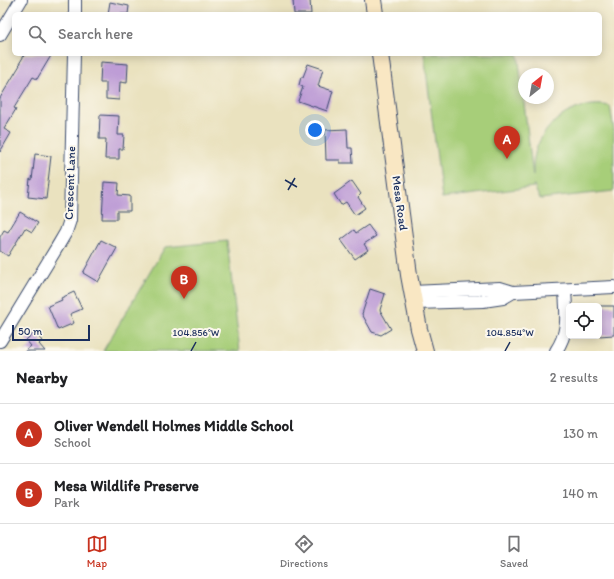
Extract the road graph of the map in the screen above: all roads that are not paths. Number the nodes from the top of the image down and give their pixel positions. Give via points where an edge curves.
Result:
1 (21, 0) edge
2 (75, 0) edge
3 (373, 0) edge
4 (14, 12) edge
5 (75, 12) edge
6 (375, 12) edge
7 (12, 15) edge
8 (0, 35) edge
9 (74, 56) edge
10 (380, 56) edge
11 (614, 287) edge
12 (565, 290) junction
13 (413, 298) junction
14 (0, 341) edge
15 (425, 351) edge
16 (556, 351) edge

1 - 4 street
2 - 5 street
3 - 6 main road
7 - 8 street
9 - 14 street, Crescent Lane via 70,220 66,232
10 - 13 main road, Mesa Road
11 - 12 street
12 - 13 street via 513,292 500,288 456,296
12 - 16 street via 567,326
13 - 15 main road, Mesa Road

